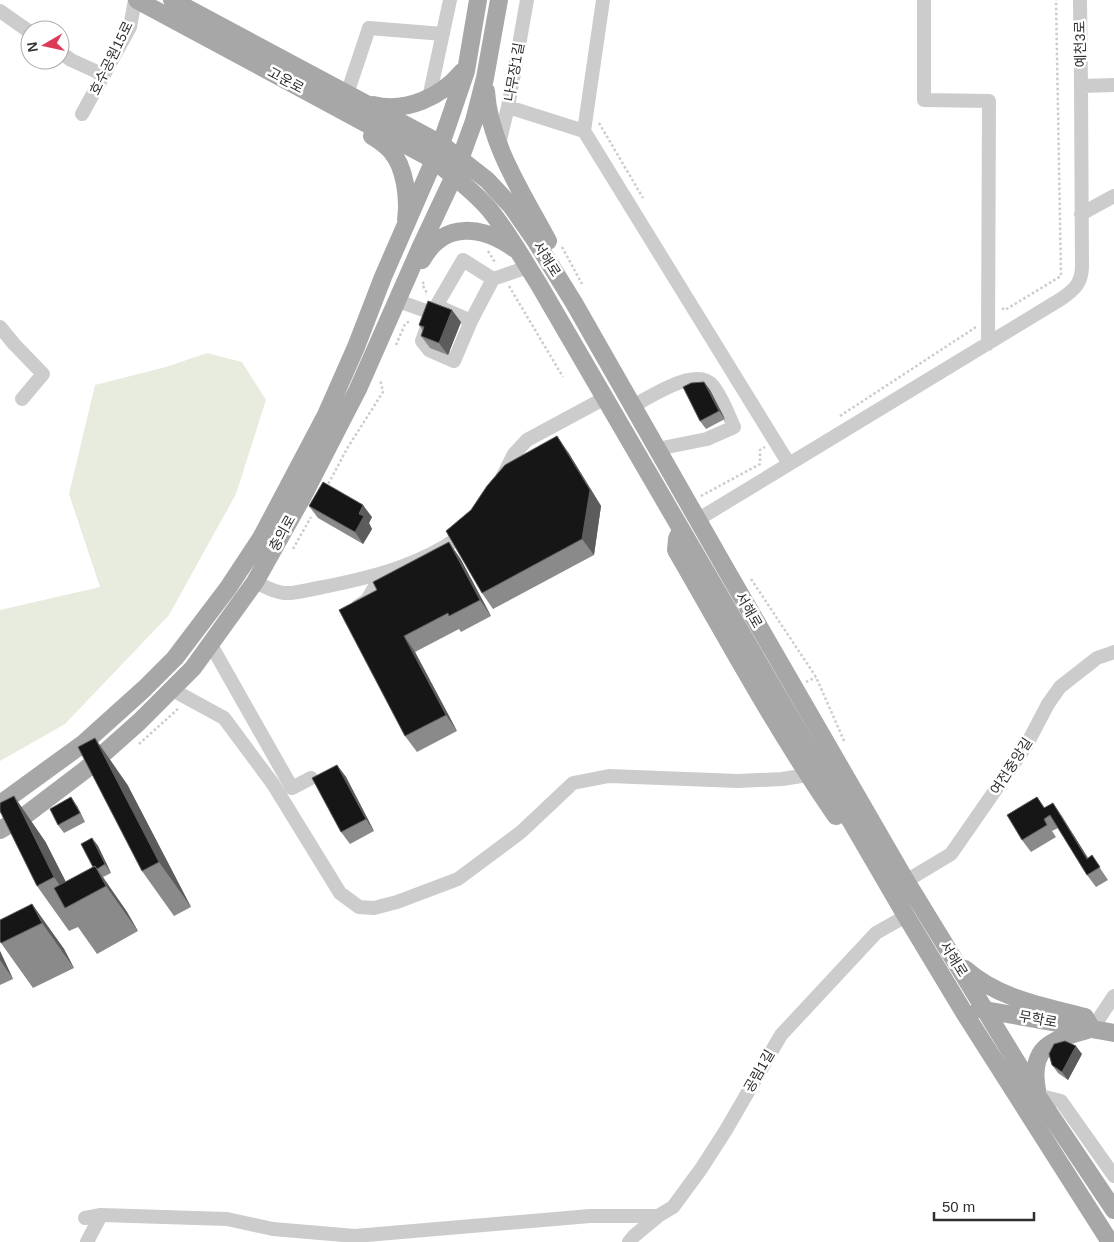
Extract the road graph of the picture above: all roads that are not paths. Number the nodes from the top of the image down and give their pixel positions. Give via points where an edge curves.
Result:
1 (136, 0) edge
2 (172, 0) edge
3 (450, 0) edge
4 (478, 0) edge
5 (499, 0) edge
6 (527, 0) edge
7 (603, 0) edge
8 (924, 0) edge
9 (1080, 0) edge
10 (0, 11) edge
11 (20, 25) edge
12 (443, 34) junction
13 (70, 59) edge
14 (466, 71) junction
15 (104, 75) junction
16 (486, 78) junction
17 (1081, 86) junction
18 (1114, 86) edge
19 (347, 94) junction
20 (429, 98) junction
21 (508, 107) junction
22 (361, 111) junction
23 (82, 114) dead end
24 (584, 131) junction
25 (499, 144) junction
26 (438, 152) junction
27 (460, 159) junction
28 (454, 176) junction
29 (1114, 196) edge
30 (1082, 214) junction
31 (402, 235) junction
32 (536, 240) junction
33 (516, 249) junction
34 (528, 267) junction
35 (383, 277) junction
36 (493, 279) junction
37 (405, 284) junction
38 (398, 301) junction
39 (574, 303) junction
40 (434, 309) junction
41 (471, 321) junction
42 (0, 327) edge
43 (988, 344) junction
44 (605, 398) junction
45 (22, 399) dead end
46 (633, 406) junction
47 (657, 449) junction
48 (789, 464) junction
49 (498, 488) edge
50 (479, 519) edge
51 (698, 520) junction
52 (681, 530) junction
53 (391, 571) junction
54 (255, 582) junction
55 (344, 614) edge
56 (211, 645) junction
57 (1114, 652) edge
58 (171, 689) junction
59 (54, 766) junction
60 (808, 775) junction
61 (311, 778) edge
62 (68, 784) junction
63 (0, 804) edge
64 (0, 830) edge
65 (906, 881) junction
66 (906, 916) junction
67 (954, 959) junction
68 (1114, 996) edge
69 (961, 1007) junction
70 (985, 1010) junction
71 (1092, 1029) junction
72 (1114, 1033) edge
73 (1038, 1095) junction
74 (1114, 1176) edge
75 (1114, 1210) edge
76 (101, 1215) junction
77 (658, 1216) junction
78 (84, 1218) dead end
79 (1110, 1240) edge
80 (88, 1242) edge
81 (629, 1242) edge

1 - 15 street, 호수공원15로 via 130,27
1 - 22 main road, 고운로
2 - 19 main road, 고운로
3 - 12 street
4 - 14 main road
5 - 16 main road
6 - 21 street, 나무장1길
7 - 24 street
8 - 43 street via 924,100 989,101
9 - 17 street, 예천3로
10 - 11 street
12 - 19 street via 369,28
12 - 20 street
13 - 15 street
14 - 16 main road via 473,81
14 - 20 main road
14 - 26 main road
15 - 23 street, 호수공원15로
16 - 25 main road via 488,110
16 - 27 main road
17 - 18 street, 예천3로
17 - 30 street
19 - 22 main road, 고운로
20 - 22 main road via 405,106
21 - 24 street
21 - 25 street, 나무장1길
22 - 26 main road, 고운로
22 - 31 main road via 358,128 387,147 402,172 407,205
24 - 48 street
25 - 39 main road via 578,297
26 - 27 main road, 서해로
26 - 28 main road, 서해로
26 - 31 main road, 충의로
27 - 28 main road, 충의로
27 - 32 main road, 서해로 via 512,207
28 - 33 main road, 서해로 via 489,209
28 - 37 main road, 충의로
29 - 30 street
30 - 43 street via 1081,275 1075,289
31 - 35 main road, 충의로
32 - 33 main road via 528,235 522,236
32 - 39 main road, 서해로
33 - 34 main road, 서해로
33 - 37 main road via 480,232 454,232 433,244 410,282
34 - 36 street
34 - 44 main road, 서해로
35 - 37 main road via 389,273 398,274
35 - 59 main road, 충의로 via 326,415 261,538 228,588 175,658 114,718
36 - 40 street via 463,260
36 - 41 street
37 - 38 main road, 충의로
38 - 40 street
38 - 54 main road, 충의로 via 358,389
39 - 46 main road, 서해로
40 - 41 street
40 - 41 street via 423,344 454,361
42 - 45 street via 43,374
43 - 48 street
44 - 49 street via 527,440 514,454
44 - 52 main road, 서해로
46 - 47 main road, 서해로
46 - 47 street via 686,380 698,378 713,385 734,427 707,439
47 - 51 main road, 서해로
48 - 51 street
50 - 53 street via 466,532 426,556
51 - 65 main road, 서해로
52 - 60 main road via 676,550
52 - 66 main road, 서해로
53 - 54 street via 286,593
53 - 55 street via 377,583 367,600
54 - 56 main road, 충의로
56 - 58 main road, 충의로
56 - 61 street via 292,788
57 - 65 street, 여전중앙길 via 1097,658 1060,687 1026,746 951,854
58 - 60 street via 224,718 273,784 340,893 359,907 374,908 397,902 458,879 521,832 574,783 609,776 738,781
58 - 62 main road, 충의로 via 139,722
59 - 62 main road via 56,777
59 - 63 main road, 충의로
60 - 66 main road
62 - 64 main road, 충의로
65 - 67 main road, 서해로
66 - 69 main road, 서해로
66 - 77 street, 공림1길 via 876,933 780,1034 701,1169 672,1207
67 - 70 main road, 서해로
67 - 71 main road via 987,986 1020,1000 1084,1017
68 - 71 street
69 - 70 main road, 무학로
69 - 79 main road, 서해로
70 - 71 main road, 무학로
70 - 73 main road, 서해로
71 - 72 main road, 무학로
71 - 73 main road via 1062,1037 1041,1051 1034,1072
73 - 74 street via 1061,1101
73 - 75 main road, 서해로
76 - 77 street via 227,1218 273,1229 355,1236 590,1216
76 - 78 street
76 - 80 street
77 - 81 street, 공림1길

